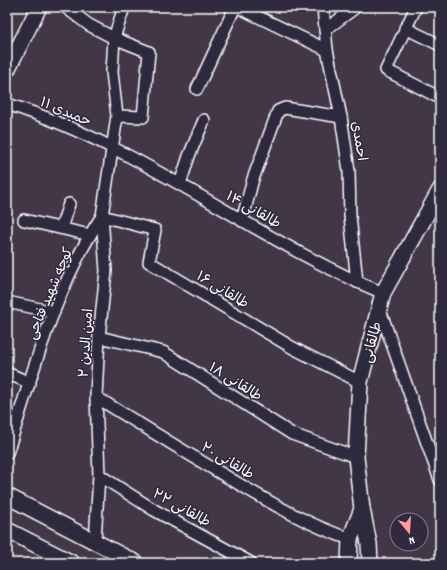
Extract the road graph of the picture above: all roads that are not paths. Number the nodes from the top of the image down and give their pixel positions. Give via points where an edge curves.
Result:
1 (39, 7) edge
2 (65, 7) edge
3 (124, 7) edge
4 (235, 7) edge
5 (238, 7) edge
6 (323, 7) edge
7 (356, 7) edge
8 (416, 7) edge
9 (405, 28) junction
10 (325, 30) junction
11 (114, 38) junction
12 (440, 45) edge
13 (327, 50) junction
14 (7, 70) edge
15 (197, 89) dead end
16 (440, 98) edge
17 (7, 104) edge
18 (117, 116) junction
19 (341, 117) junction
20 (204, 120) dead end
21 (112, 148) junction
22 (180, 184) junction
23 (440, 190) edge
24 (69, 204) dead end
25 (102, 216) junction
26 (24, 220) dead end
27 (242, 221) junction
28 (61, 228) junction
29 (90, 234) junction
30 (357, 282) junction
31 (383, 292) junction
32 (7, 302) edge
33 (380, 310) junction
34 (54, 312) junction
35 (99, 337) junction
36 (7, 373) edge
37 (360, 382) junction
38 (30, 383) junction
39 (96, 397) junction
40 (7, 453) edge
41 (356, 457) junction
42 (99, 475) junction
43 (440, 480) edge
44 (7, 496) edge
45 (362, 509) junction
46 (7, 530) edge
47 (350, 539) junction
48 (95, 541) junction
49 (72, 563) edge
50 (136, 563) edge
51 (251, 563) edge
52 (349, 563) edge
53 (370, 563) edge

1 - 14 main road
2 - 11 street via 88,25
3 - 11 street, امین الدین ۲
4 - 15 street
5 - 13 street
6 - 10 street, احمدی
7 - 10 street
8 - 9 street
9 - 12 street
9 - 16 street via 386,70
10 - 13 street, احمدی
11 - 18 street, امین الدین ۲ via 112,72
11 - 18 street via 149,52 143,117
13 - 19 street, احمدی
17 - 21 street, حمیدی ۱۱ via 70,128
18 - 21 street, امین الدین ۲
19 - 27 street via 285,108 278,111 253,178
19 - 30 street, احمدی via 349,171 350,216
20 - 22 street
21 - 22 street, طالقانی ۱۴
21 - 25 street, امین الدین ۲
22 - 27 street, طالقانی ۱۴
23 - 31 main road, طالقانی
24 - 28 street
25 - 29 street, کوچه شهید فتاحی
25 - 35 street, امین الدین ۲ via 106,271
25 - 37 street, طالقانی ۱۶ via 155,230 149,262 293,348
26 - 28 street
27 - 30 street, طالقانی ۱۴
28 - 29 street
29 - 34 street, کوچه شهید فتاحی
30 - 31 street, طالقانی ۱۴
31 - 33 main road, طالقانی
32 - 34 street
33 - 37 main road, طالقانی
33 - 43 street
34 - 38 street, کوچه شهید فتاحی
35 - 39 street, امین الدین ۲
35 - 41 street, طالقانی ۱۸ via 163,352 292,434
36 - 38 street
37 - 41 main road, طالقانی
38 - 40 street, کوچه شهید فتاحی
39 - 42 street, امین الدین ۲
39 - 47 street, طالقانی ۲۰ via 277,506 329,532
41 - 45 main road, طالقانی
42 - 48 street, امین الدین ۲
42 - 51 street, طالقانی ۲۲ via 154,510
44 - 48 main road
45 - 47 main road, طالقانی
45 - 53 main road, طالقانی
46 - 49 main road
47 - 52 main road, طالقانی
48 - 50 main road

